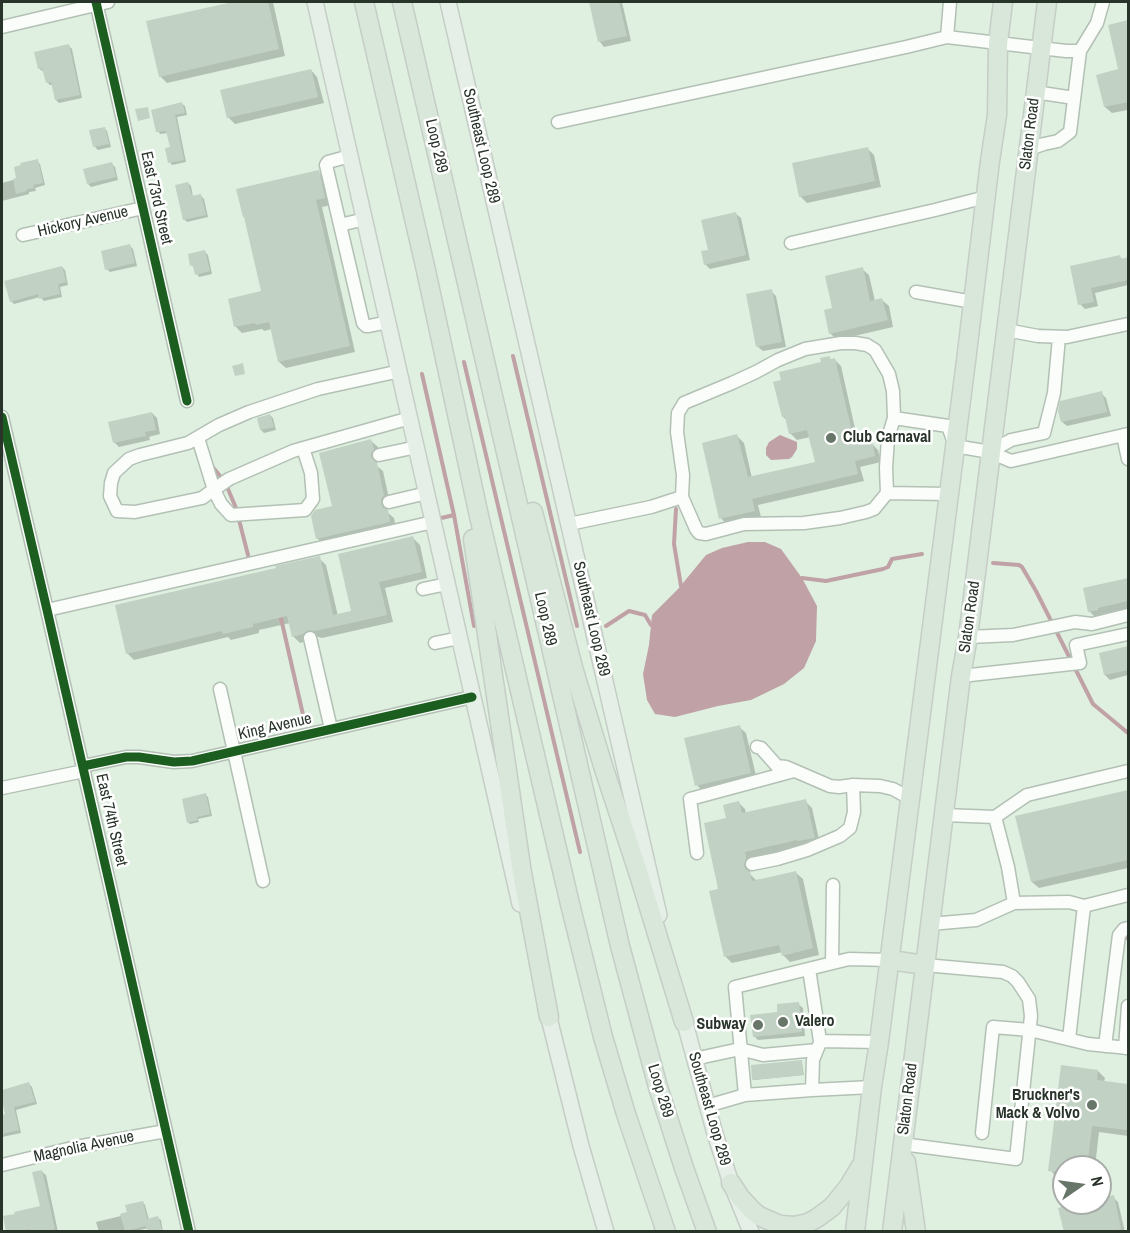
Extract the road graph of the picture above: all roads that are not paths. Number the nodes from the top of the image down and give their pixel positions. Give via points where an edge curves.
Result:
1 (100, 2) edge
2 (315, 2) edge
3 (364, 2) edge
4 (402, 2) edge
5 (448, 2) edge
6 (950, 2) edge
7 (1004, 2) edge
8 (1047, 2) edge
9 (1103, 2) edge
10 (2, 27) edge
11 (947, 37) junction
12 (998, 44) junction
13 (1041, 48) junction
14 (1080, 51) junction
15 (1035, 92) junction
16 (1074, 98) junction
17 (558, 122) dead end
18 (1029, 149) junction
19 (350, 156) junction
20 (986, 196) junction
21 (143, 208) junction
22 (365, 219) junction
23 (340, 225) junction
24 (23, 235) dead end
25 (791, 243) dead end
26 (462, 257) junction
27 (425, 266) junction
28 (916, 292) dead end
29 (973, 302) junction
30 (388, 322) junction
31 (1128, 324) edge
32 (1006, 330) junction
33 (1059, 337) junction
34 (400, 371) junction
35 (187, 401) dead end
36 (2, 417) edge
37 (410, 418) junction
38 (894, 418) junction
39 (1126, 434) edge
40 (198, 438) junction
41 (417, 447) junction
42 (955, 447) junction
43 (303, 448) junction
44 (990, 453) junction
45 (379, 455) dead end
46 (1128, 459) edge
47 (214, 490) junction
48 (427, 493) junction
49 (887, 493) junction
50 (948, 494) junction
51 (682, 497) junction
52 (389, 502) dead end
53 (433, 522) junction
54 (569, 524) junction
55 (447, 584) junction
56 (423, 589) dead end
57 (48, 610) junction
58 (1128, 615) edge
59 (1128, 634) edge
60 (968, 637) junction
61 (310, 638) dead end
62 (459, 638) junction
63 (435, 643) dead end
64 (961, 676) junction
65 (220, 689) dead end
66 (472, 697) junction
67 (331, 729) junction
68 (757, 747) dead end
69 (234, 752) junction
70 (84, 768) junction
71 (794, 771) junction
72 (1128, 771) edge
73 (853, 785) junction
74 (2, 788) edge
75 (910, 794) junction
76 (944, 815) junction
77 (995, 817) junction
78 (697, 853) dead end
79 (752, 864) dead end
80 (263, 881) dead end
81 (833, 885) dead end
82 (1128, 895) edge
83 (1014, 903) junction
84 (1084, 906) junction
85 (930, 924) junction
86 (1128, 928) edge
87 (890, 960) junction
88 (832, 963) junction
89 (925, 965) junction
90 (809, 969) junction
91 (1128, 1006) edge
92 (549, 1017) junction
93 (684, 1022) junction
94 (1030, 1030) junction
95 (1069, 1039) junction
96 (879, 1042) junction
97 (819, 1045) junction
98 (1105, 1046) junction
99 (1126, 1048) edge
100 (740, 1049) junction
101 (694, 1059) junction
102 (872, 1087) junction
103 (812, 1090) junction
104 (745, 1095) junction
105 (707, 1106) junction
106 (166, 1131) junction
107 (982, 1133) dead end
108 (902, 1144) junction
109 (864, 1162) junction
110 (2, 1165) edge
111 (731, 1183) junction
112 (189, 1232) edge
113 (606, 1232) edge
114 (666, 1232) edge
115 (707, 1232) edge
116 (751, 1232) edge
117 (855, 1232) edge
118 (892, 1232) edge
119 (916, 1232) edge

1 - 10 street
1 - 21 street, East 73rd Street
2 - 19 main road
3 - 27 highway
4 - 26 highway, Loop 289
5 - 54 main road, Southeast Loop 289
6 - 11 street
7 - 12 highway
8 - 13 highway, Slaton Road
9 - 14 street via 1097,23
11 - 12 street
11 - 17 street
12 - 13 street
12 - 20 highway via 997,115
13 - 14 street
13 - 15 highway, Slaton Road
14 - 16 street
15 - 16 street
15 - 18 highway, Slaton Road
16 - 18 street via 1070,132 1058,141
18 - 32 highway, Slaton Road
19 - 22 main road
19 - 23 street via 326,165
20 - 25 street
20 - 29 highway
21 - 24 street, Hickory Avenue
21 - 35 street, East 73rd Street
22 - 23 street
22 - 30 main road
23 - 30 street via 363,324
26 - 93 highway via 502,387 574,671
26 - 115 highway, Loop 289 via 620,946 658,1087
27 - 92 highway via 428,327 462,473 522,873
27 - 114 highway via 572,915 622,1103
28 - 29 street
29 - 42 highway
30 - 34 main road
31 - 33 street
32 - 33 street
32 - 44 highway, Slaton Road
33 - 44 street via 1054,393 1044,433 1011,440
34 - 37 main road
34 - 40 street via 318,389 249,412
36 - 57 street, East 74th Street
37 - 41 main road
37 - 43 street
38 - 42 street via 948,426
38 - 49 street via 888,438
38 - 51 street via 890,374 875,350 867,345 841,343 796,352 684,403 678,413 676,432 683,475
39 - 44 street via 1011,461
39 - 46 street
40 - 47 street
40 - 47 street via 129,459 114,473 110,496 117,511 135,512 202,498
41 - 45 street
41 - 48 main road
42 - 44 street
42 - 50 highway
43 - 47 street via 230,479
43 - 47 street via 311,473 313,499 305,510 231,515
44 - 60 highway, Slaton Road
48 - 52 street
48 - 53 main road
49 - 50 street
49 - 51 street via 874,509 840,518 744,524 706,534 696,529
50 - 75 highway
51 - 54 street
53 - 55 main road
53 - 57 street
54 - 93 main road, Southeast Loop 289
55 - 56 street
55 - 62 main road
57 - 70 street, East 74th Street
58 - 60 street via 1013,635
59 - 64 street via 1076,645 1080,663
60 - 64 highway, Slaton Road
61 - 67 street
62 - 63 street
62 - 66 main road
64 - 76 highway, Slaton Road
65 - 69 street
66 - 67 street, King Avenue
66 - 92 main road
67 - 69 street, King Avenue
68 - 71 street via 777,766
69 - 70 street, King Avenue via 192,761 126,758
69 - 80 street
70 - 74 street, King Avenue
70 - 106 street, East 74th Street
71 - 73 street via 830,786
71 - 78 street via 690,799
72 - 77 street via 1027,795
73 - 75 street via 884,786
73 - 79 street via 850,828 840,836 807,850
75 - 87 highway
76 - 77 street
76 - 85 highway, Slaton Road
77 - 83 street
81 - 88 street
82 - 84 street
83 - 84 street via 1069,902
83 - 85 street via 976,920
84 - 95 street
85 - 89 highway, Slaton Road
86 - 98 street via 1119,935
87 - 88 street via 849,959
87 - 89 highway
87 - 96 highway
88 - 90 street
89 - 94 street via 1012,976 1029,999
89 - 108 highway, Slaton Road
90 - 97 street
90 - 100 street via 735,987
91 - 99 street
92 - 113 main road
93 - 101 main road, Southeast Loop 289
94 - 95 street
94 - 107 street via 993,1027
94 - 108 street via 1016,1159
95 - 98 street
96 - 97 street
96 - 102 highway
97 - 100 street via 763,1055
97 - 103 street via 813,1060
98 - 99 street
100 - 101 street
100 - 104 street
101 - 105 main road, Southeast Loop 289
102 - 103 street
102 - 109 highway
103 - 104 street
104 - 105 street
105 - 111 main road, Southeast Loop 289
106 - 110 street, Magnolia Avenue
106 - 112 street, East 74th Street
108 - 118 highway, Slaton Road
108 - 119 highway
109 - 111 highway via 832,1207 808,1223 795,1226 780,1225 759,1216
109 - 117 highway
111 - 116 main road, Southeast Loop 289

